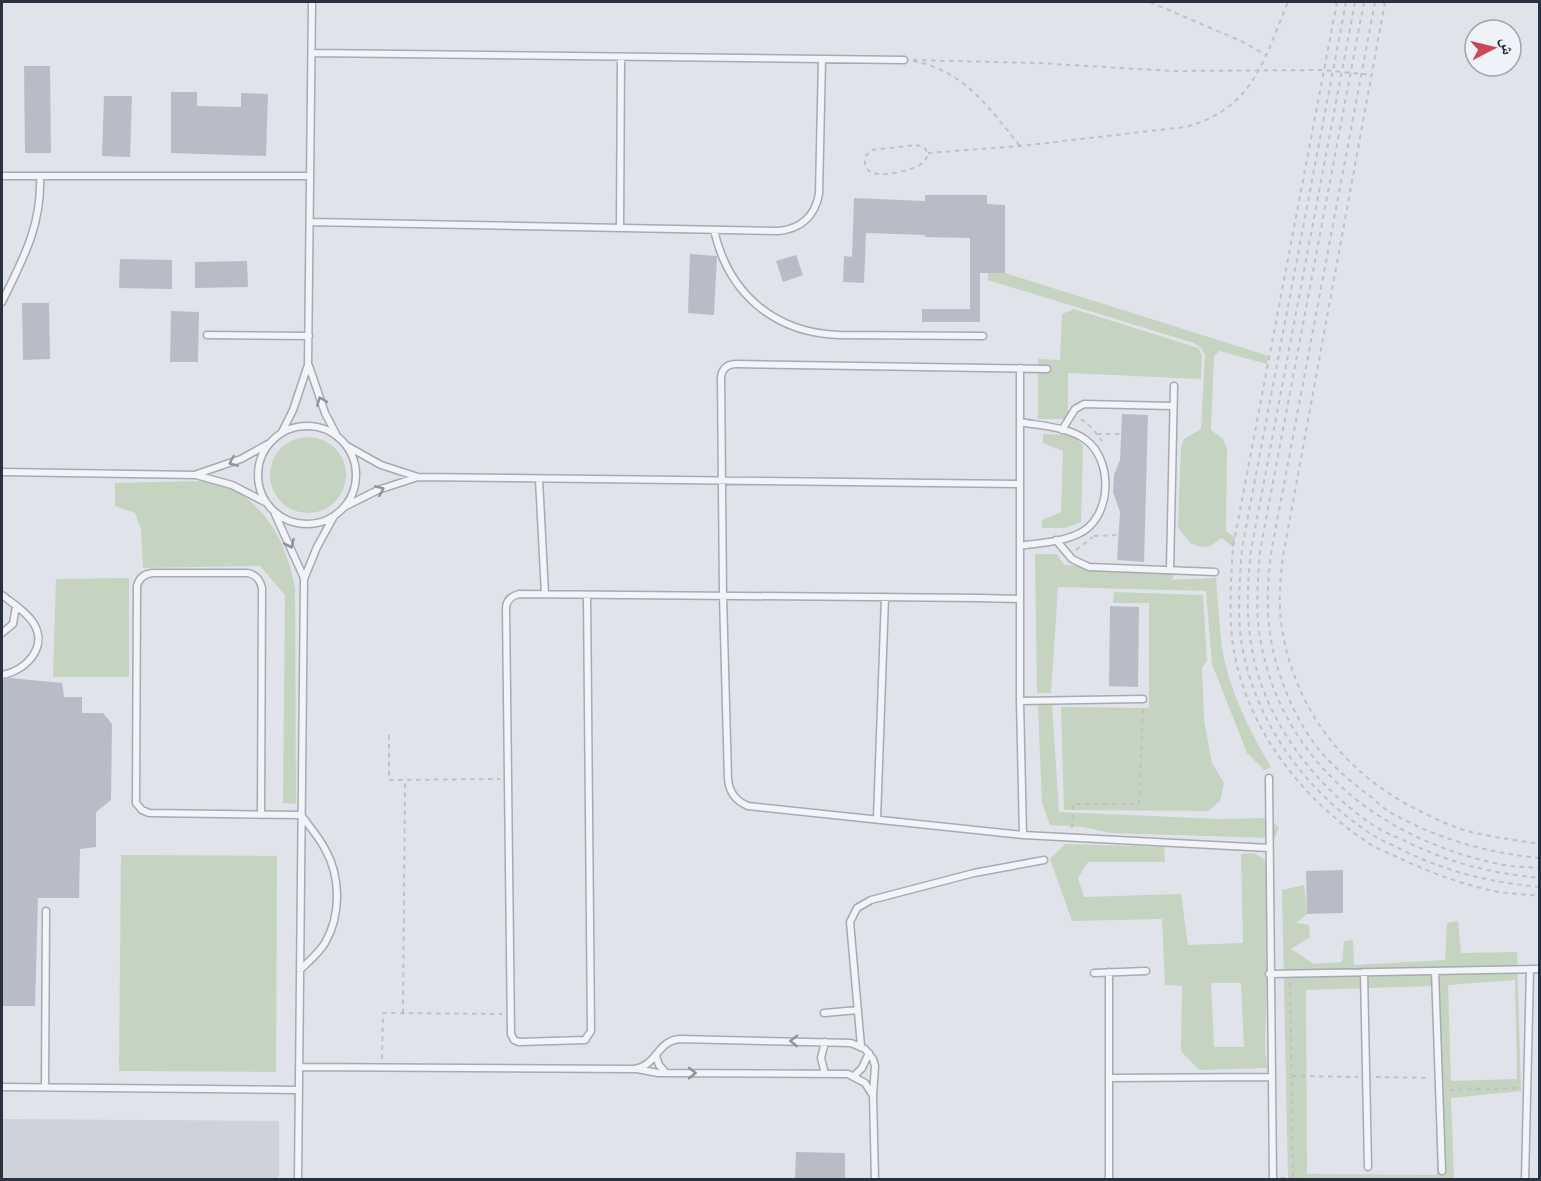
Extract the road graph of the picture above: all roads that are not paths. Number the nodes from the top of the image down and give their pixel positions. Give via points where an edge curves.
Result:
1 (312, 2) edge
2 (312, 53) junction
3 (621, 57) junction
4 (822, 59) junction
5 (904, 60) road end
6 (2, 176) edge
7 (40, 176) junction
8 (310, 176) junction
9 (310, 222) junction
10 (620, 228) junction
11 (714, 230) junction
12 (2, 302) edge
13 (207, 335) dead end
14 (309, 336) junction
15 (983, 336) dead end
16 (308, 366) junction
17 (1020, 369) junction
18 (1047, 369) dead end
19 (1174, 386) dead end
20 (1173, 406) junction
21 (1020, 422) junction
22 (1062, 430) junction
23 (282, 432) junction
24 (336, 435) junction
25 (268, 444) junction
26 (347, 446) junction
27 (2, 472) edge
28 (196, 475) junction
29 (418, 477) junction
30 (539, 479) junction
31 (722, 481) junction
32 (1020, 484) junction
33 (266, 502) junction
34 (344, 508) junction
35 (273, 510) junction
36 (334, 516) junction
37 (1056, 540) junction
38 (1020, 546) junction
39 (1170, 570) junction
40 (1215, 572) dead end
41 (304, 579) junction
42 (545, 594) junction
43 (2, 595) edge
44 (586, 595) junction
45 (723, 596) junction
46 (885, 597) junction
47 (1020, 599) junction
48 (16, 606) junction
49 (2, 633) edge
50 (2, 675) edge
51 (1143, 699) road end
52 (1020, 701) junction
53 (1269, 778) dead end
54 (261, 814) junction
55 (301, 815) junction
56 (877, 819) junction
57 (1023, 835) junction
58 (1269, 848) junction
59 (1044, 860) dead end
60 (46, 911) dead end
61 (1530, 969) junction
62 (1539, 969) edge
63 (300, 970) junction
64 (1146, 971) dead end
65 (1435, 971) junction
66 (1109, 972) junction
67 (1364, 972) junction
68 (1094, 973) dead end
69 (1269, 974) junction
70 (858, 1010) junction
71 (824, 1012) dead end
72 (825, 1042) junction
73 (861, 1046) junction
74 (869, 1053) junction
75 (656, 1056) junction
76 (299, 1066) junction
77 (634, 1069) junction
78 (666, 1073) junction
79 (825, 1074) junction
80 (854, 1076) junction
81 (1271, 1077) junction
82 (1109, 1078) junction
83 (2, 1087) edge
84 (45, 1087) junction
85 (299, 1090) junction
86 (873, 1095) junction
87 (1368, 1167) dead end
88 (1442, 1171) dead end
89 (1273, 1178) edge
90 (298, 1179) edge
91 (875, 1179) edge
92 (1109, 1179) edge
93 (1525, 1179) edge

1 - 2 lane
2 - 3 lane
2 - 8 lane
3 - 4 lane
3 - 10 lane
4 - 5 lane
4 - 11 lane via 819,194 814,210 802,223 787,230
6 - 7 lane
7 - 8 lane
7 - 12 lane via 40,205 33,236
8 - 9 lane
9 - 10 lane
9 - 14 lane
10 - 11 lane
11 - 15 lane via 722,256 742,291 762,310 798,329 825,335
13 - 14 lane
14 - 16 lane
16 - 23 lane
24 -> 16 lane
17 - 18 lane
17 - 21 lane
17 - 31 lane via 729,365 721,378
19 - 20 lane
20 - 22 lane via 1084,404 1075,409
20 - 39 lane
21 - 22 lane
21 - 32 lane
22 - 37 lane via 1080,435 1094,447 1103,465 1105,486 1097,519 1079,534
23 - 24 lane via 310,426
23 - 25 lane
24 - 26 lane
25 -> 28 lane via 241,459
25 - 33 lane via 260,461 258,479
26 - 29 lane via 381,465
26 - 34 lane via 356,471 351,497
27 - 28 lane
28 - 33 lane via 232,485
29 - 30 lane
34 -> 29 lane via 378,490
30 - 31 lane
30 - 42 lane
31 - 32 lane
31 - 45 lane
32 - 38 lane
33 - 35 lane
34 - 36 lane
35 - 36 lane via 296,523 322,522
35 -> 41 lane
36 - 41 lane
37 - 38 lane
37 - 39 lane via 1083,566
38 - 47 lane
39 - 40 lane
41 - 55 lane
42 - 44 lane
42 - 44 lane via 515,595 506,604 510,1014 511,1034 516,1041 585,1040 591,1031
43 - 48 lane
44 - 45 lane
45 - 46 lane
45 - 56 lane via 728,779 734,795 748,806
46 - 47 lane
46 - 56 lane
47 - 52 lane
48 - 49 lane via 13,624
48 - 50 lane via 33,622 38,645 23,666
51 - 52 lane
52 - 57 lane
53 - 58 lane
54 - 54 lane via 149,813 136,803 137,586 145,575 248,573 261,582
54 - 55 lane
55 - 63 lane
55 - 63 lane via 333,865 337,906 324,944
56 - 57 lane
57 - 58 lane
58 - 69 lane
59 - 70 lane via 939,880 863,903 850,922
60 - 84 lane
61 - 62 lane
61 - 65 lane
61 - 93 lane
63 - 76 lane
64 - 66 lane
65 - 67 lane
65 - 88 lane
66 - 68 lane
66 - 82 lane
67 - 69 lane
67 - 87 lane
69 - 81 lane
70 - 71 lane
70 - 73 lane
72 - 73 lane
72 -> 75 lane via 679,1039 662,1046
72 - 79 lane via 820,1058
73 - 74 lane
74 - 80 lane
74 - 86 lane via 875,1066
75 - 77 lane
75 - 78 lane
76 - 77 lane
76 - 85 lane
77 - 78 lane
78 -> 79 lane
79 - 80 lane
80 - 86 lane via 866,1083
81 - 82 lane
81 - 89 lane
82 - 92 lane
83 - 84 lane
84 - 85 lane
85 - 90 lane
86 - 91 lane

